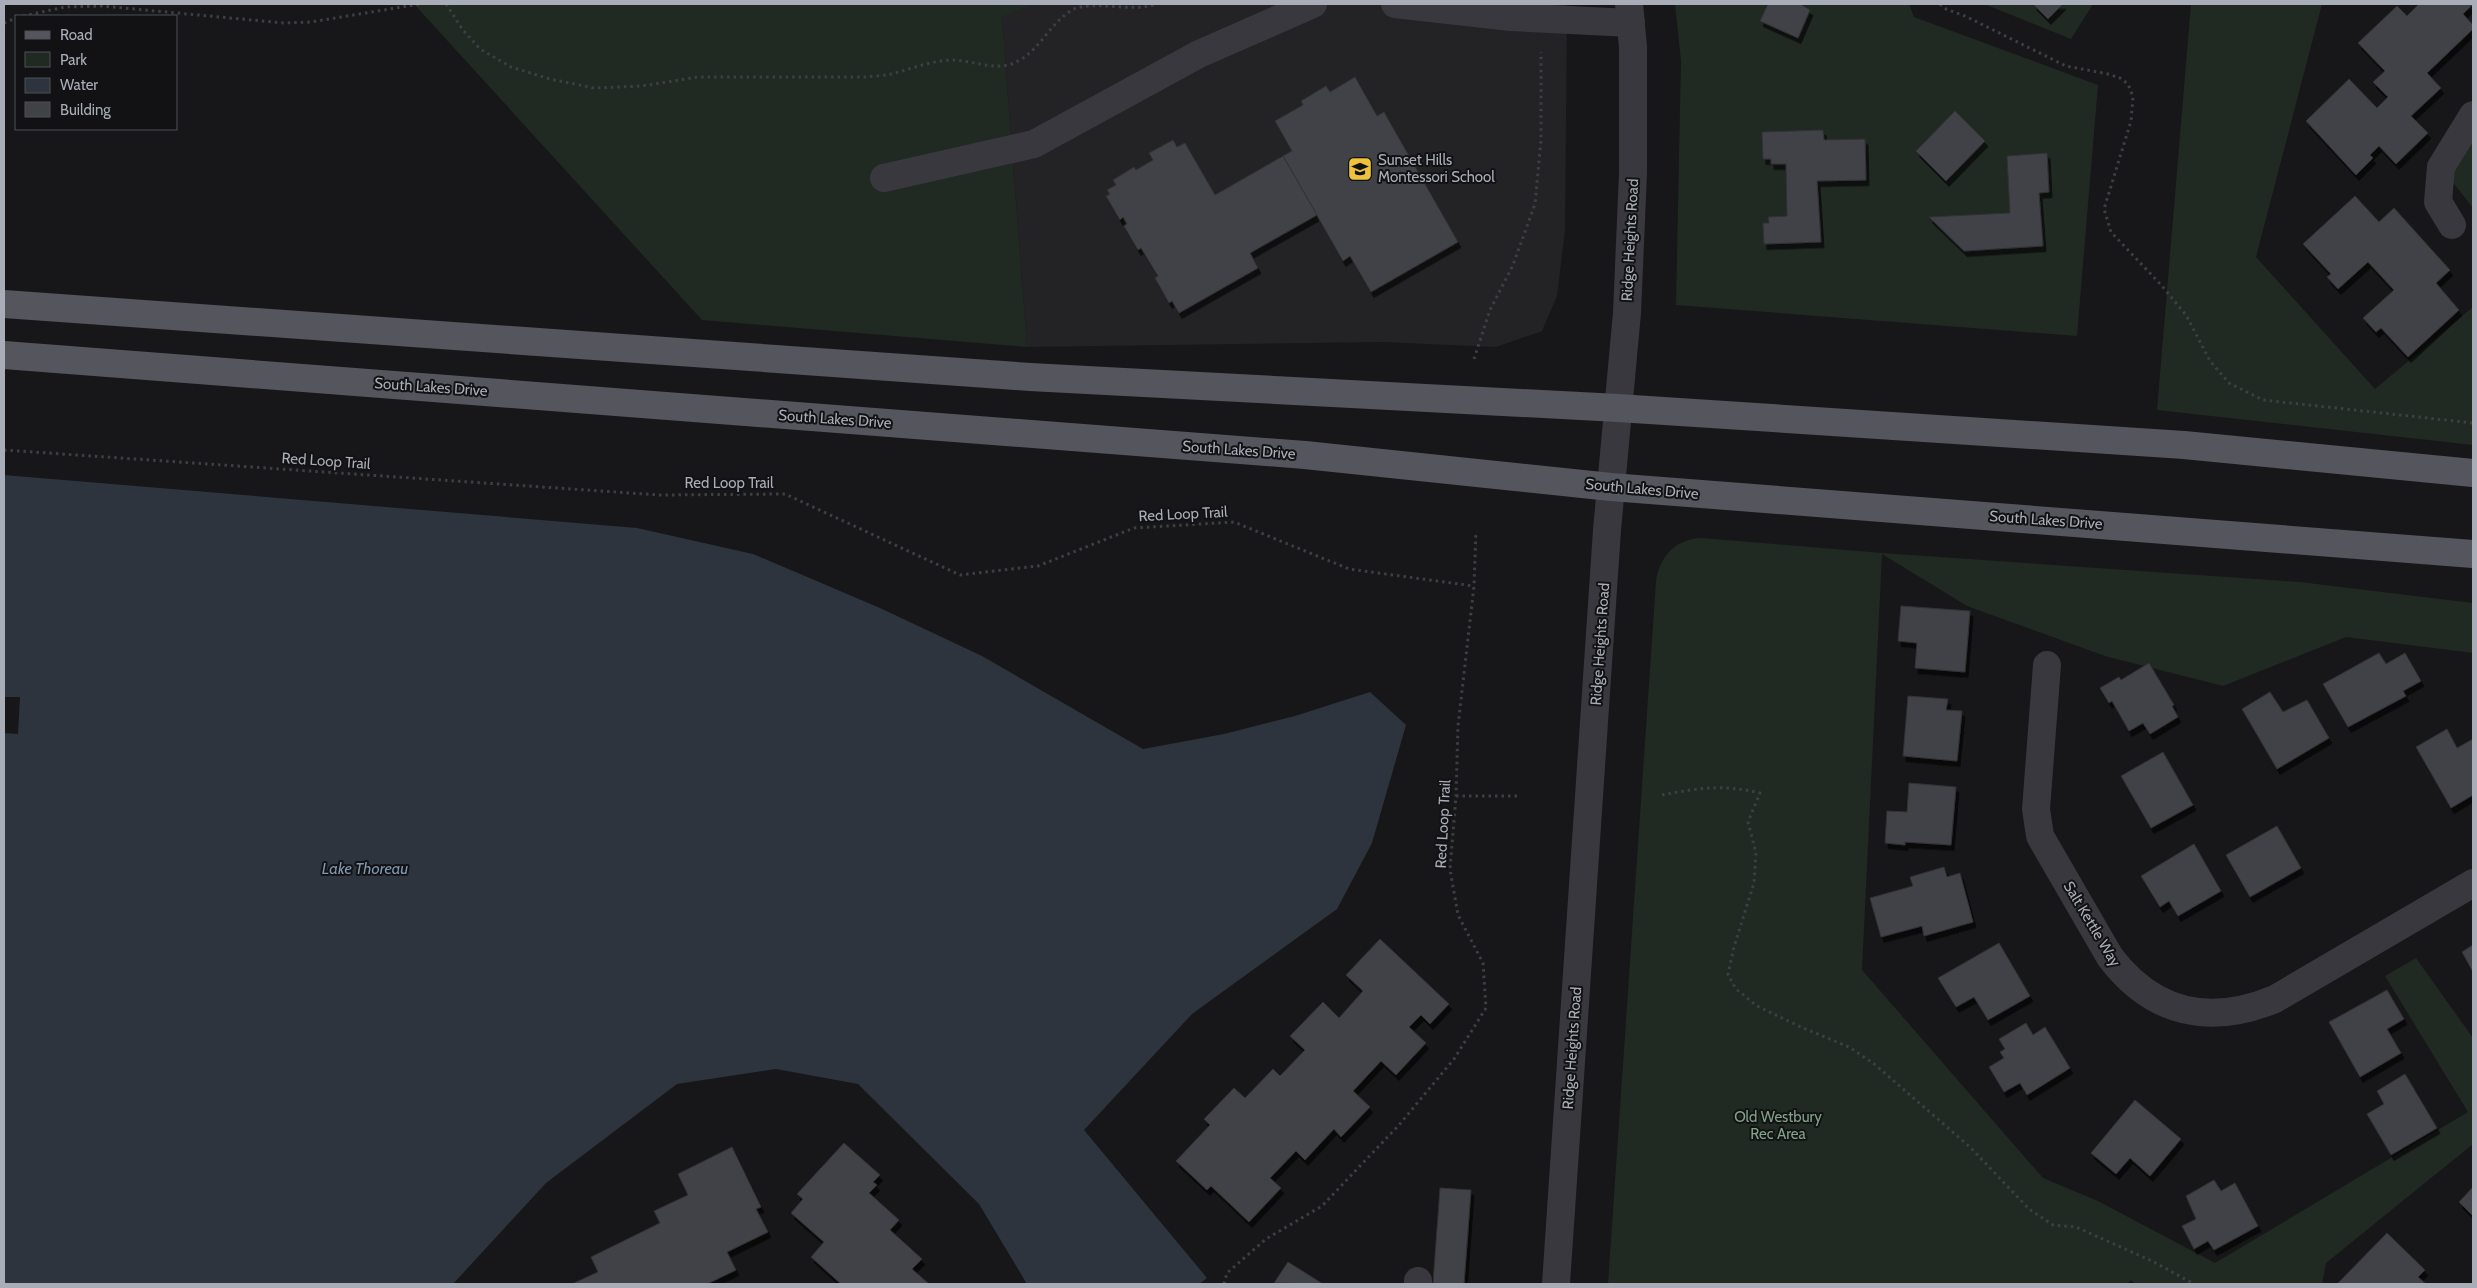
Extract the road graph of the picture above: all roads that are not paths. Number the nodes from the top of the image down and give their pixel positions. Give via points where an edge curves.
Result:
1 (1312, 4) edge
2 (1395, 4) edge
3 (1630, 14) edge
4 (2473, 115) edge
5 (884, 178) dead end
6 (2452, 225) dead end
7 (4, 304) edge
8 (4, 355) edge
9 (1618, 408) junction
10 (2473, 473) edge
11 (1611, 487) junction
12 (2473, 554) edge
13 (2047, 665) dead end
14 (2473, 883) edge
15 (1556, 1284) edge

1 - 5 street via 1199,54 1034,144
2 - 3 street via 1511,17
3 - 9 street, Ridge Heights Road via 1633,172 1627,313
4 - 6 street via 2441,167 2438,202
7 - 9 main road via 1030,377
8 - 11 main road, South Lakes Drive via 1305,455
9 - 10 main road via 2184,445
9 - 11 street, Ridge Heights Road
11 - 12 main road, South Lakes Drive
11 - 15 street, Ridge Heights Road
13 - 14 street, Salt Kettle Way via 2036,809 2040,836 2110,958 2122,973 2148,994 2180,1010 2215,1015 2251,1009 2274,999

